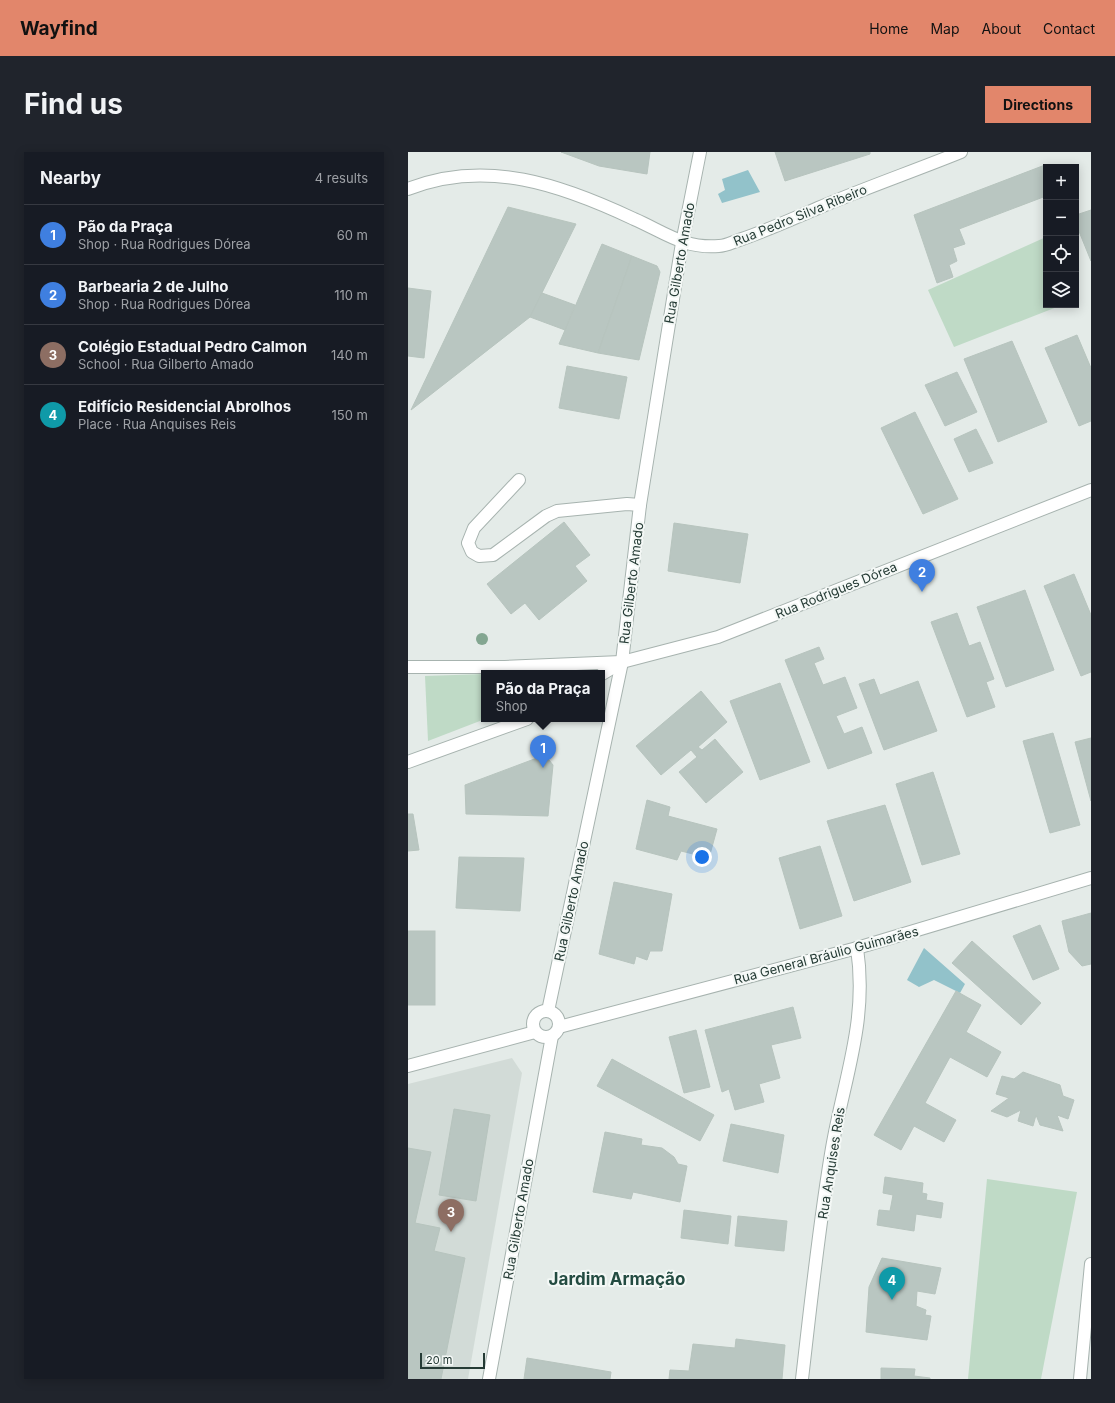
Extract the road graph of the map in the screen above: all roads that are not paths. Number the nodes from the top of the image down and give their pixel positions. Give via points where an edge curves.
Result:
1 (700, 152) edge
2 (961, 152) edge
3 (408, 189) edge
4 (682, 243) junction
5 (518, 480) dead end
6 (1091, 490) edge
7 (640, 505) junction
8 (622, 662) junction
9 (408, 667) edge
10 (605, 672) edge
11 (519, 722) edge
12 (408, 762) edge
13 (1091, 878) edge
14 (857, 948) junction
15 (548, 1011) junction
16 (556, 1031) junction
17 (535, 1032) junction
18 (408, 1066) edge
19 (1091, 1264) edge
20 (489, 1379) edge
21 (802, 1379) edge
22 (1080, 1379) edge

1 - 4 street, Rua Gilberto Amado
2 - 4 street, Rua Pedro Silva Ribeiro via 817,204 758,234 720,246
3 - 4 street, Rua Pedro Silva Ribeiro via 458,175 500,176 549,185 594,200
4 - 7 street, Rua Gilberto Amado
5 - 7 street via 474,528 468,543 472,552 479,556 493,555 546,516 557,511
6 - 8 street, Rua Rodrigues Dórea via 718,637
7 - 8 street, Rua Gilberto Amado
8 - 9 street via 505,667
8 - 10 street, Rua Rodrigues Dórea
8 - 15 street, Rua Gilberto Amado
11 - 12 street
13 - 14 street, Rua General Bráulio Guimarães
14 - 16 street, Rua General Bráulio Guimarães
14 - 21 street, Rua Anquises Reis via 861,991 859,1020 832,1148
15 - 16 street via 558,1020
15 - 17 street via 536,1015 532,1026
16 - 17 street via 546,1038
16 - 20 street, Rua Gilberto Amado
17 - 18 street
19 - 22 street

